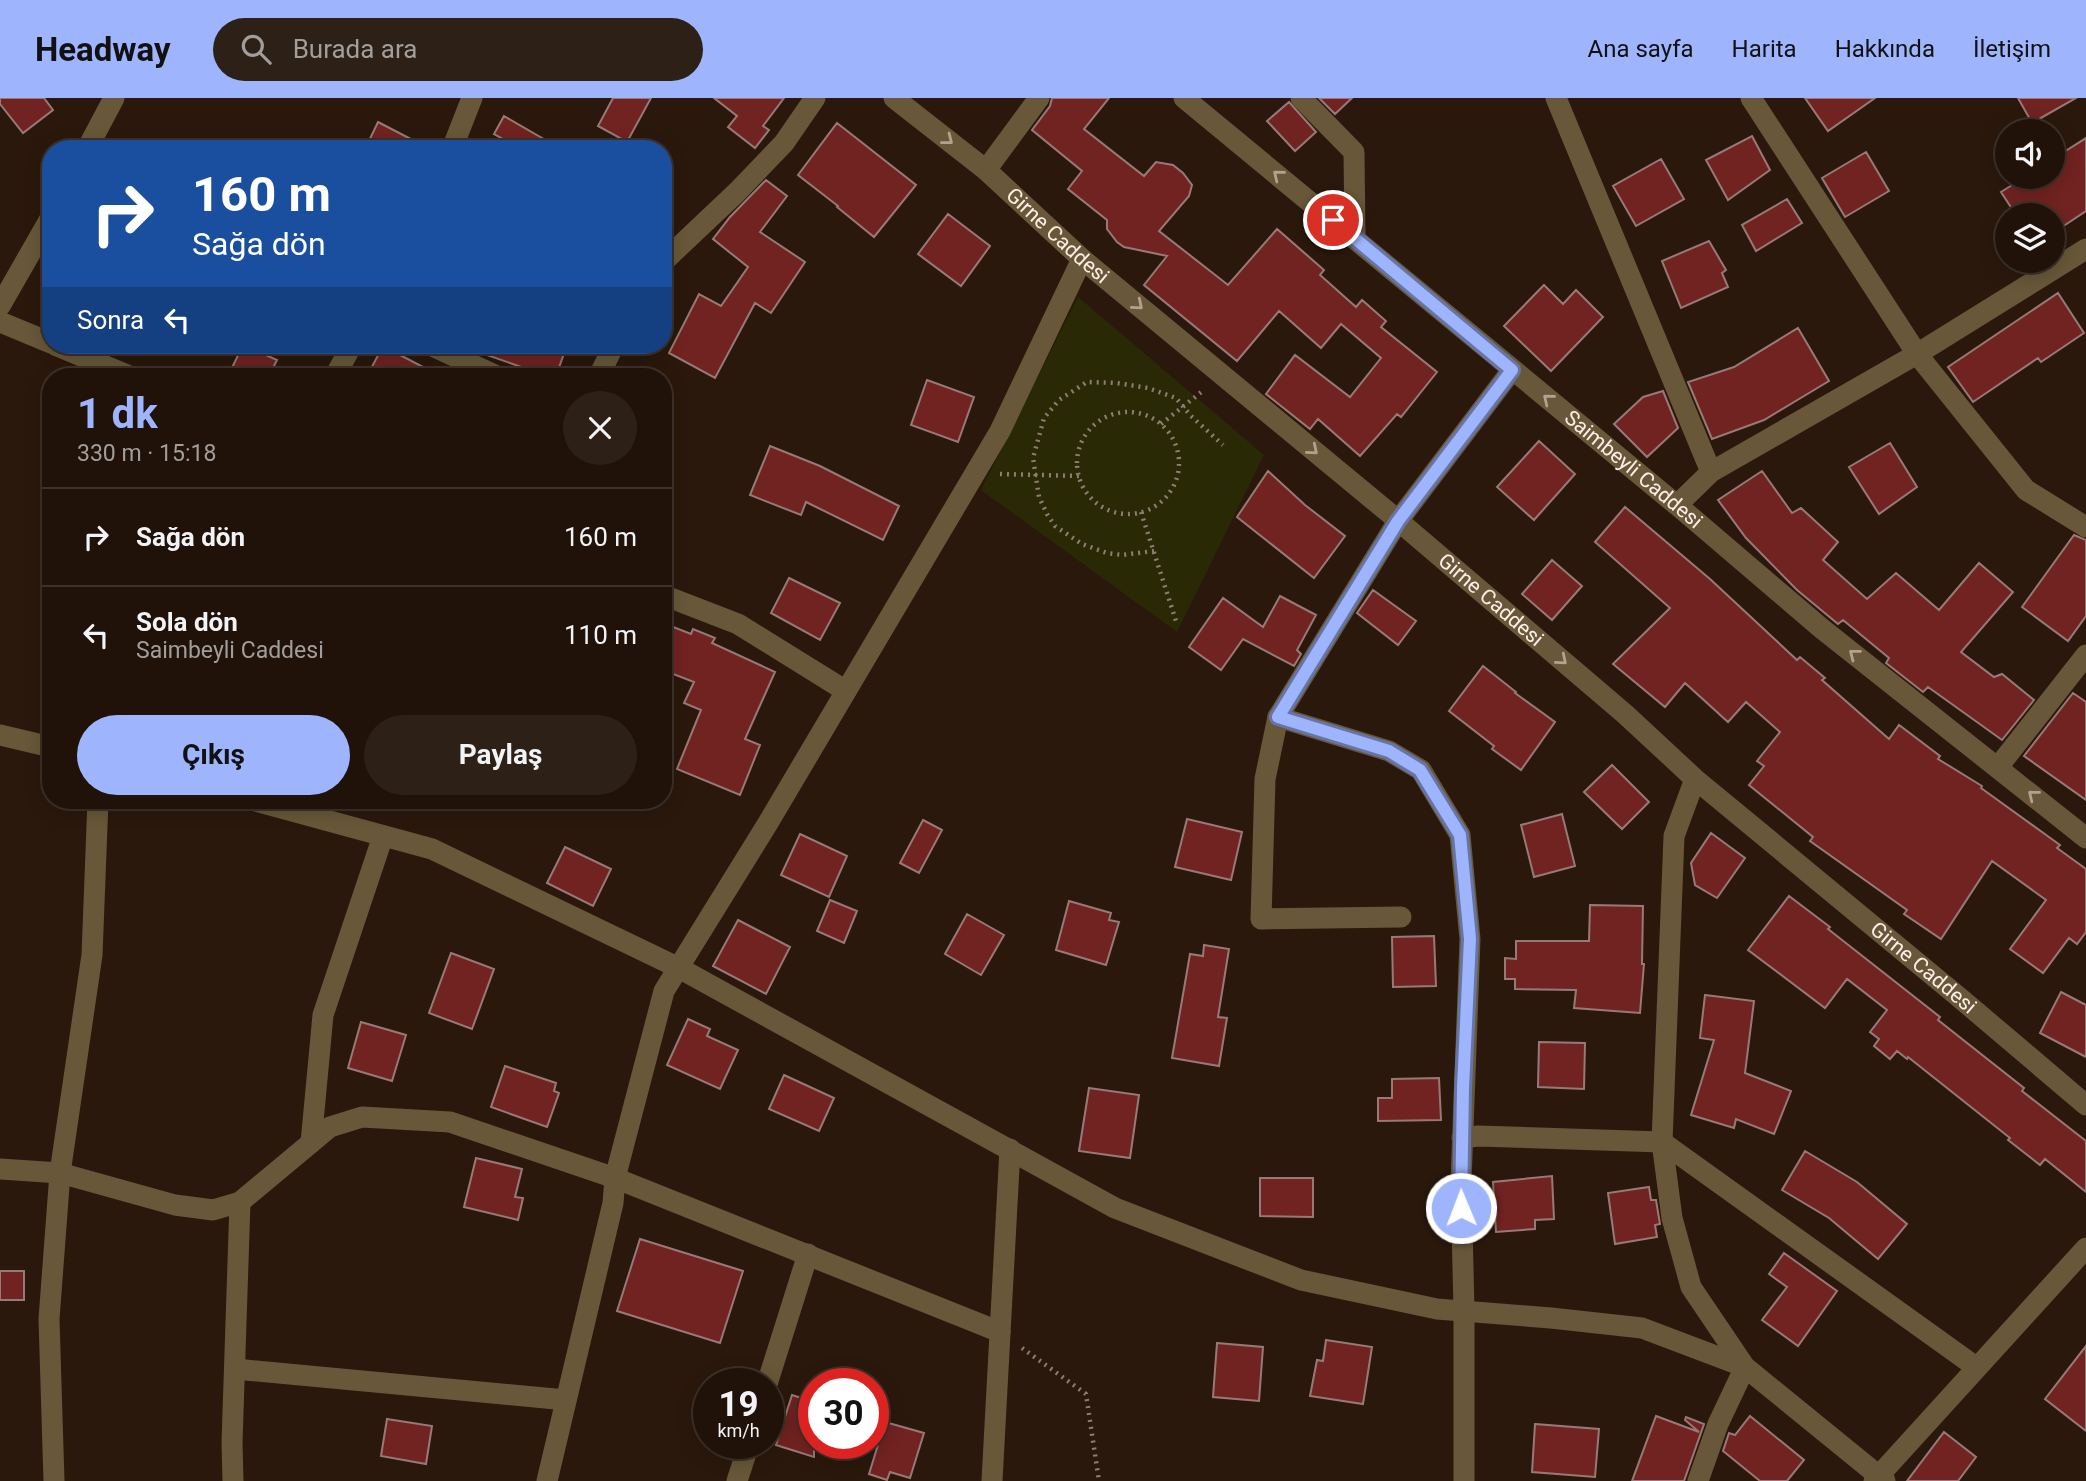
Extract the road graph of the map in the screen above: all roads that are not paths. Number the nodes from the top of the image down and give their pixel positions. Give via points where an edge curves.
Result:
1 (114, 98) edge
2 (472, 98) edge
3 (814, 98) edge
4 (894, 98) edge
5 (1039, 98) edge
6 (1184, 98) edge
7 (1301, 98) edge
8 (1556, 98) edge
9 (1751, 98) edge
10 (92, 140) edge
11 (456, 140) edge
12 (986, 170) junction
13 (42, 233) edge
14 (1354, 238) junction
15 (2086, 249) edge
16 (672, 253) edge
17 (1082, 259) junction
18 (0, 306) edge
19 (0, 322) edge
20 (42, 339) edge
21 (76, 354) edge
22 (449, 354) edge
23 (1917, 354) junction
24 (109, 368) edge
25 (480, 368) edge
26 (1512, 370) junction
27 (1711, 472) junction
28 (1677, 505) junction
29 (1398, 521) junction
30 (2086, 527) edge
31 (672, 598) edge
32 (2086, 655) edge
33 (846, 691) junction
34 (1278, 717) junction
35 (0, 735) edge
36 (42, 745) edge
37 (1998, 767) junction
38 (1695, 779) junction
39 (99, 809) edge
40 (285, 809) edge
41 (383, 836) junction
42 (2086, 838) edge
43 (1401, 917) dead end
44 (679, 968) junction
45 (2086, 1105) edge
46 (1462, 1138) junction
47 (1662, 1142) junction
48 (311, 1143) junction
49 (1010, 1149) junction
50 (0, 1169) edge
51 (60, 1172) junction
52 (615, 1178) junction
53 (240, 1202) junction
54 (2086, 1248) edge
55 (808, 1254) junction
56 (1464, 1311) junction
57 (1000, 1332) junction
58 (1745, 1367) junction
59 (1976, 1367) junction
60 (773, 1368) edge
61 (235, 1369) junction
62 (566, 1400) junction
63 (744, 1459) edge
64 (1880, 1479) edge
65 (54, 1481) edge
66 (233, 1481) edge
67 (547, 1481) edge
68 (737, 1481) edge
69 (992, 1481) edge
70 (1464, 1481) edge
71 (1699, 1481) edge

1 - 10 street
2 - 11 street
3 - 16 street via 784,142
4 -> 12 street, Girne Caddesi
5 - 12 street
14 -> 6 street, Saimbeyli Caddesi
7 - 14 street via 1354,152
8 - 27 street
9 - 23 street
12 - 17 street, Girne Caddesi
13 - 18 street
14 - 26 street, Saimbeyli Caddesi
15 - 23 street
17 -> 29 street, Girne Caddesi
17 - 33 street via 1000,431
19 - 20 street
21 - 24 street
22 - 25 street
23 - 27 street
23 - 30 street via 2026,490
28 -> 26 street, Saimbeyli Caddesi
26 - 29 street
27 - 28 street
37 -> 28 street, Saimbeyli Caddesi via 1821,628
29 - 34 street
29 -> 38 street, Girne Caddesi
31 - 33 street via 737,624
32 - 37 street
33 - 44 street
34 - 43 street via 1265,779 1261,919
34 - 46 street via 1389,751 1420,770 1460,835 1470,939
35 - 36 street
42 -> 37 street, Saimbeyli Caddesi
38 - 45 street, Girne Caddesi
38 - 47 street via 1674,836
39 - 51 street via 92,955
40 - 41 street
41 - 44 street via 432,849
41 - 48 street via 323,1015
44 - 49 street
44 - 52 street via 664,991
46 - 47 street
46 - 56 street
47 - 58 street via 1672,1218 1691,1287
47 - 59 street
48 - 52 street via 330,1127 362,1117 450,1122
48 - 53 street
49 - 56 street via 1115,1208 1301,1280
49 - 57 street
50 - 51 street
51 - 53 street via 175,1205 213,1210
51 - 65 street via 49,1319
52 - 55 street
52 - 62 street
53 - 61 street
54 - 59 street
55 - 57 street
55 - 60 street
56 - 58 street via 1642,1328
56 - 70 street
57 - 69 street
58 - 64 street
58 - 71 street via 1718,1424
59 - 64 street
61 - 62 street
61 - 66 street
62 - 67 street
63 - 68 street

